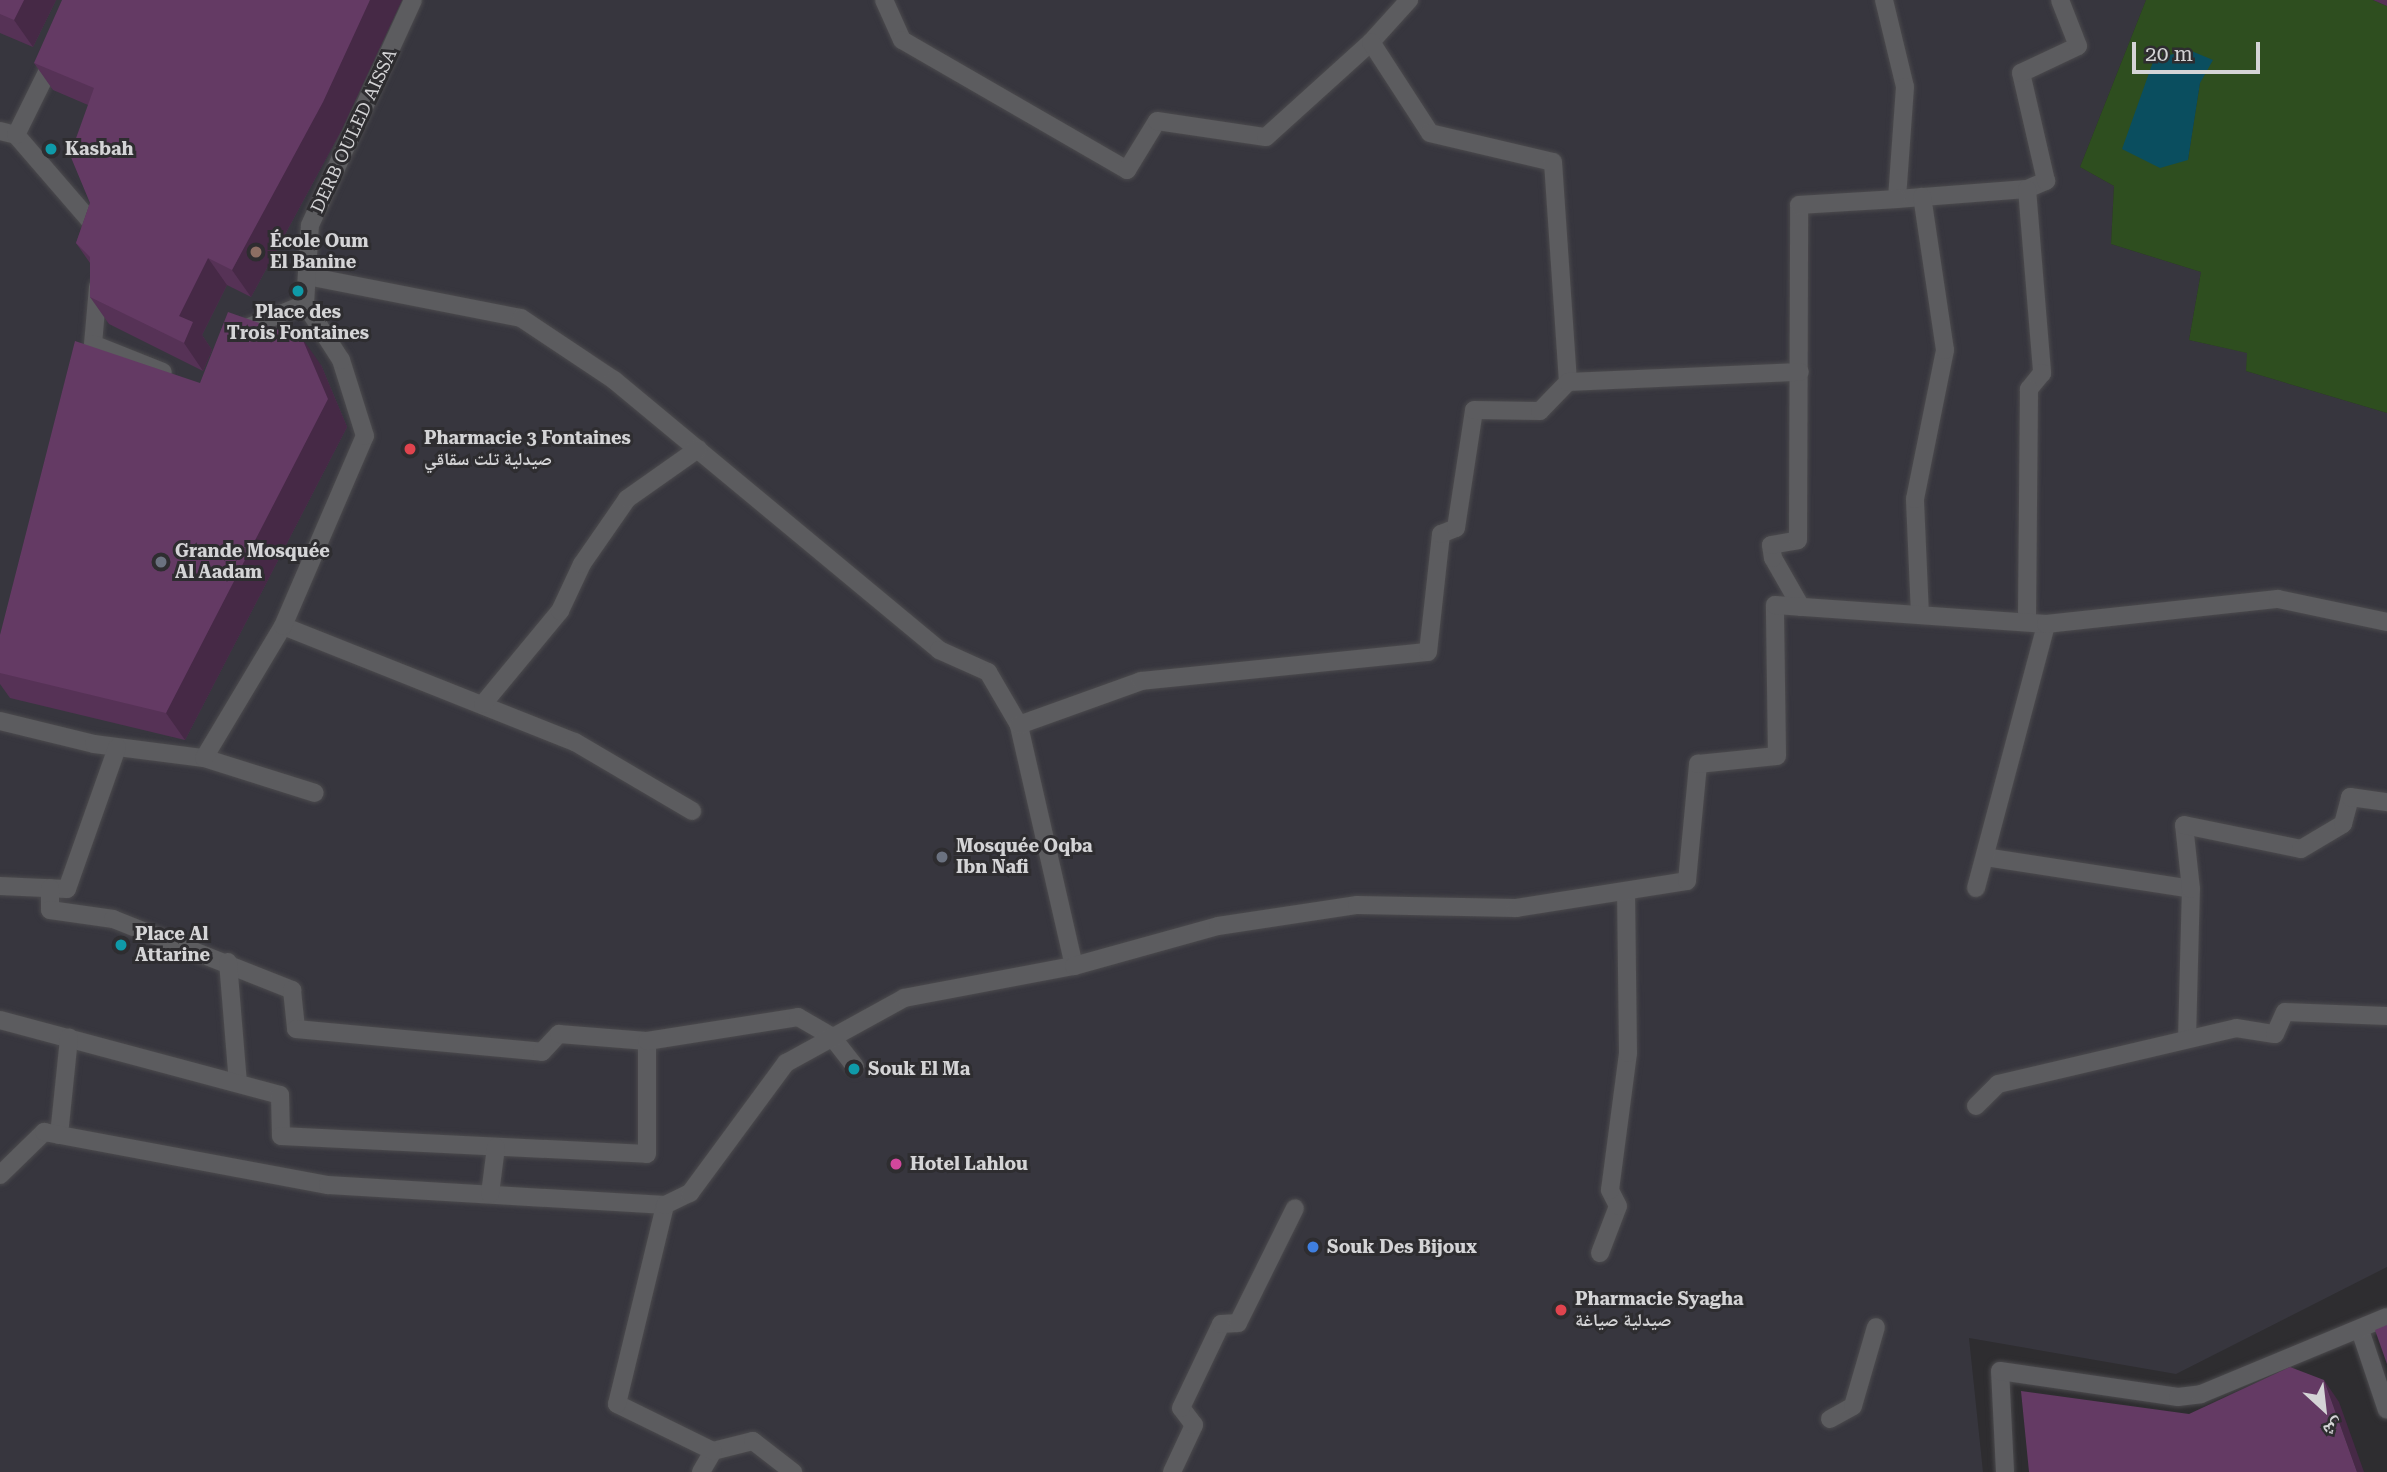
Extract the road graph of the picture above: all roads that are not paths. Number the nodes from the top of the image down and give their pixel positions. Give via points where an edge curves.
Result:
1 (414, 0) edge
2 (884, 0) edge
3 (1409, 0) edge
4 (1884, 0) edge
5 (2060, 0) edge
6 (66, 34) edge
7 (1371, 42) junction
8 (8, 133) edge
9 (2027, 189) junction
10 (1922, 197) junction
11 (1897, 199) junction
12 (307, 276) junction
13 (305, 304) junction
14 (229, 344) edge
15 (1800, 372) junction
16 (183, 380) edge
17 (1568, 382) junction
18 (698, 449) junction
19 (1801, 607) junction
20 (1920, 615) junction
21 (2027, 622) junction
22 (2387, 622) edge
23 (2046, 624) junction
24 (283, 626) junction
25 (483, 704) junction
26 (0, 721) edge
27 (1019, 725) junction
28 (117, 748) junction
29 (204, 758) junction
30 (315, 793) dead end
31 (2387, 802) edge
32 (692, 811) dead end
33 (1985, 857) junction
34 (0, 886) edge
35 (50, 888) junction
36 (1976, 888) dead end
37 (2191, 889) junction
38 (1626, 891) junction
39 (228, 962) junction
40 (1074, 966) junction
41 (2387, 1016) edge
42 (0, 1020) edge
43 (832, 1037) junction
44 (69, 1038) junction
45 (2187, 1039) junction
46 (647, 1041) junction
47 (855, 1066) dead end
48 (238, 1083) junction
49 (1976, 1106) dead end
50 (59, 1135) junction
51 (496, 1147) junction
52 (0, 1175) edge
53 (490, 1194) junction
54 (665, 1205) junction
55 (1294, 1208) dead end
56 (1600, 1253) dead end
57 (2387, 1317) edge
58 (1876, 1326) dead end
59 (2360, 1329) junction
60 (2387, 1410) edge
61 (1830, 1419) dead end
62 (713, 1451) junction
63 (701, 1472) edge
64 (793, 1472) edge
65 (1172, 1472) edge
66 (2004, 1472) edge

1 - 12 street, DERB OULED AISSA via 310,225
2 - 7 street via 902,40 1127,170 1157,121 1266,137
3 - 7 street
4 - 11 street via 1905,87
5 - 9 street via 2078,46 2021,73 2046,181
6 - 8 street
7 - 17 street via 1430,133 1553,162
8 - 16 street via 97,229 94,262 100,294 93,344
9 - 10 street
9 - 21 street via 2042,373 2029,389
10 - 11 street
10 - 20 street via 1945,350 1915,499
11 - 15 street via 1799,205
12 - 13 street, DERB OULED AISSA
12 - 18 street via 521,318 614,380
13 - 14 street via 234,333
13 - 24 street via 341,360 365,436
15 - 17 street
15 - 19 street via 1798,540 1771,545 1773,558
17 - 27 street via 1540,411 1475,410 1456,528 1441,534 1428,652 1141,681
18 - 25 street via 627,499 582,564 560,611
18 - 27 street via 939,650 988,672
19 - 20 street
19 - 38 street via 1775,605 1777,756 1698,764 1687,881
20 - 21 street
21 - 23 street
22 - 23 street via 2278,599
23 - 33 street
24 - 25 street
24 - 29 street
25 - 32 street via 575,742
26 - 28 street
27 - 40 street
28 - 29 street
28 - 35 street via 67,889
29 - 30 street
31 - 37 street via 2350,797 2343,824 2301,849 2184,825
33 - 36 street
33 - 37 street
34 - 35 street
35 - 39 street via 50,910 113,919
37 - 45 street
38 - 40 street via 1516,908 1357,905 1218,926
38 - 56 street via 1628,1053 1610,1190 1618,1206
39 - 46 street via 292,990 296,1029 542,1052 559,1034
39 - 48 street
40 - 43 street via 904,998
41 - 45 street via 2286,1012 2275,1034 2236,1028
42 - 44 street
43 - 46 street via 798,1017
43 - 47 street
43 - 54 street via 786,1063 690,1193
44 - 48 street
44 - 50 street
45 - 49 street via 1998,1084
46 - 51 street via 647,1154
48 - 51 street via 280,1095 281,1136
50 - 52 street via 44,1132
50 - 53 street via 328,1185
51 - 53 street
53 - 54 street
54 - 62 street via 617,1404
55 - 65 street via 1238,1323 1221,1324 1181,1408 1195,1425
57 - 59 street
58 - 61 street via 1853,1406
59 - 60 street
59 - 66 street via 2223,1388 2178,1397 2000,1371
62 - 63 street
62 - 64 street via 753,1441

